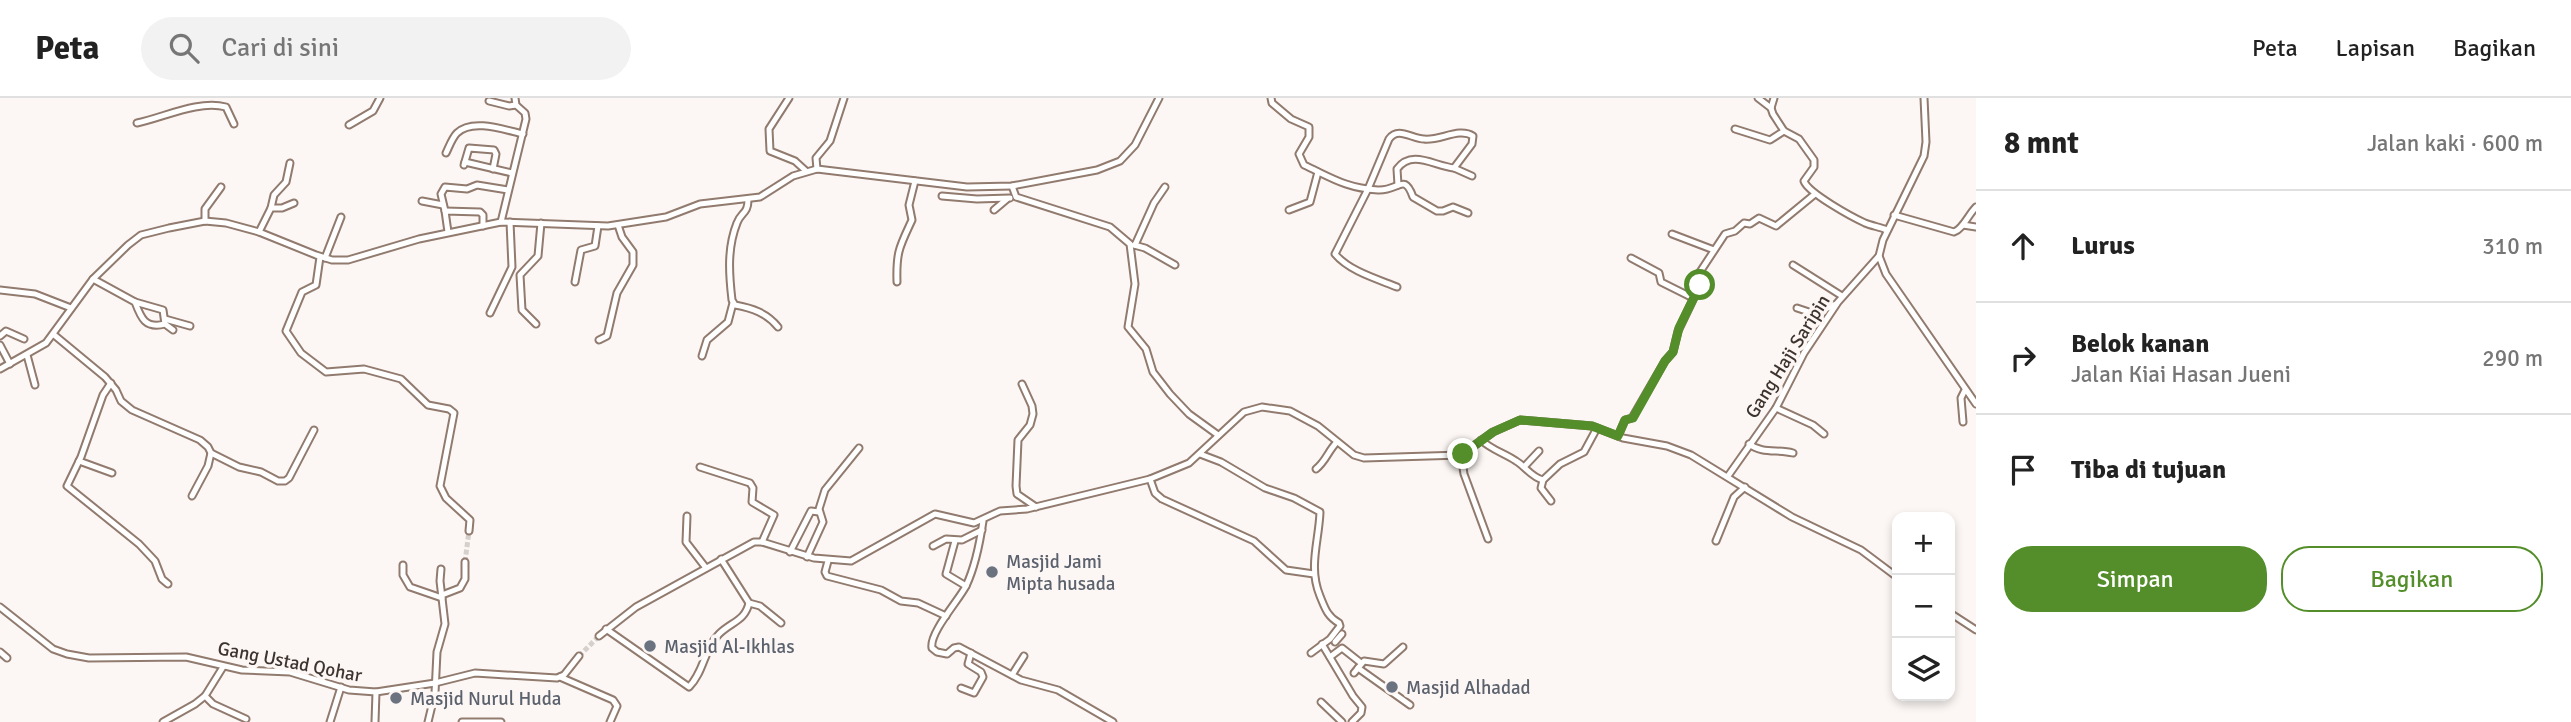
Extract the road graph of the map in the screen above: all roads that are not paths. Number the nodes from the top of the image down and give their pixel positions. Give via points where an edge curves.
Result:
1 (380, 98) edge
2 (515, 98) edge
3 (789, 98) edge
4 (844, 98) edge
5 (1159, 98) edge
6 (1271, 98) edge
7 (1758, 98) edge
8 (1774, 98) edge
9 (1924, 98) edge
10 (489, 101) dead end
11 (516, 105) junction
12 (1771, 108) junction
13 (137, 123) dead end
14 (234, 124) dead end
15 (349, 125) dead end
16 (1735, 129) dead end
17 (1784, 131) junction
18 (523, 134) junction
19 (446, 153) dead end
20 (290, 163) dead end
21 (1454, 168) junction
22 (493, 169) junction
23 (817, 169) junction
24 (806, 171) junction
25 (1318, 172) junction
26 (512, 173) junction
27 (1472, 176) dead end
28 (915, 181) junction
29 (1398, 185) junction
30 (1012, 186) junction
31 (221, 187) dead end
32 (1165, 187) dead end
33 (1368, 189) junction
34 (508, 190) junction
35 (1815, 194) junction
36 (942, 196) dead end
37 (1013, 197) junction
38 (748, 200) junction
39 (422, 201) dead end
40 (294, 203) dead end
41 (1976, 207) edge
42 (271, 208) junction
43 (444, 208) junction
44 (994, 210) dead end
45 (1289, 211) dead end
46 (1468, 213) dead end
47 (1894, 215) junction
48 (204, 216) junction
49 (341, 217) dead end
50 (501, 222) junction
51 (541, 223) junction
52 (510, 225) junction
53 (618, 225) junction
54 (1963, 225) junction
55 (482, 226) junction
56 (598, 226) junction
57 (1976, 227) edge
58 (260, 230) junction
59 (1887, 230) junction
60 (448, 232) junction
61 (1672, 234) dead end
62 (1133, 245) junction
63 (1714, 250) junction
64 (1879, 256) junction
65 (323, 257) junction
66 (1631, 258) dead end
67 (1175, 265) dead end
68 (1793, 265) dead end
69 (93, 279) junction
70 (575, 282) dead end
71 (897, 282) dead end
72 (1398, 287) dead end
73 (0, 290) edge
74 (1693, 298) junction
75 (1840, 299) junction
76 (135, 302) junction
77 (733, 303) junction
78 (71, 308) junction
79 (1797, 308) dead end
80 (490, 313) dead end
81 (165, 321) junction
82 (536, 324) dead end
83 (190, 326) dead end
84 (778, 327) dead end
85 (173, 330) dead end
86 (52, 334) junction
87 (0, 336) edge
88 (24, 339) dead end
89 (599, 340) dead end
90 (0, 345) edge
91 (27, 355) junction
92 (702, 356) dead end
93 (7, 358) junction
94 (0, 369) edge
95 (111, 383) junction
96 (1021, 384) dead end
97 (35, 385) dead end
98 (1965, 390) junction
99 (1976, 404) edge
100 (1776, 408) junction
101 (1963, 422) dead end
102 (1597, 428) junction
103 (314, 430) dead end
104 (1824, 434) dead end
105 (1217, 435) junction
106 (1618, 436) junction
107 (1481, 440) junction
108 (1337, 442) junction
109 (1749, 444) junction
110 (859, 448) dead end
111 (1539, 451) dead end
112 (211, 453) junction
113 (1793, 453) dead end
114 (1200, 454) junction
115 (1461, 455) junction
116 (79, 461) junction
117 (700, 467) dead end
118 (1524, 467) junction
119 (1316, 469) dead end
120 (112, 473) dead end
121 (1728, 476) junction
122 (1150, 479) junction
123 (1543, 480) junction
124 (1745, 487) junction
125 (192, 496) dead end
126 (1552, 501) dead end
127 (1036, 507) junction
128 (819, 512) junction
129 (687, 516) dead end
130 (983, 521) junction
131 (982, 530) junction
132 (469, 531) tunnel mouth
133 (1488, 539) dead end
134 (955, 541) junction
135 (1716, 541) dead end
136 (762, 542) junction
137 (933, 547) dead end
138 (790, 552) junction
139 (807, 557) junction
140 (721, 559) junction
141 (828, 561) junction
142 (465, 562) tunnel mouth
143 (403, 565) dead end
144 (706, 568) junction
145 (441, 569) dead end
146 (1314, 573) junction
147 (1894, 575) edge
148 (167, 584) dead end
149 (966, 586) junction
150 (442, 597) junction
151 (749, 603) junction
152 (0, 607) edge
153 (946, 616) junction
154 (1955, 616) edge
155 (781, 623) dead end
156 (606, 629) junction
157 (1976, 630) edge
158 (1341, 633) junction
159 (599, 636) tunnel mouth
160 (1335, 642) dead end
161 (1322, 644) junction
162 (1403, 647) dead end
163 (0, 652) edge
164 (971, 653) junction
165 (1311, 653) dead end
166 (579, 656) tunnel mouth
167 (1024, 656) dead end
168 (1330, 657) junction
169 (7, 658) dead end
170 (223, 667) junction
171 (1357, 668) junction
172 (1012, 675) junction
173 (560, 677) junction
174 (435, 683) junction
175 (341, 687) junction
176 (961, 688) dead end
177 (376, 692) junction
178 (205, 696) junction
179 (1321, 702) dead end
180 (1410, 705) dead end
181 (246, 719) dead end
182 (163, 722) edge
183 (330, 722) edge
184 (375, 722) edge
185 (428, 722) edge
186 (462, 722) edge
187 (501, 722) edge
188 (610, 722) edge
189 (1112, 722) edge
190 (1342, 722) edge
191 (1352, 722) edge

1 - 15 street via 373,111
2 - 11 street
3 - 24 street via 769,129 769,151 795,161
4 - 23 street via 830,141 816,158
5 - 30 street via 1136,145 1119,161 1097,170
6 - 25 street via 1290,119 1309,127 1310,137 1299,157
7 - 12 street
8 - 12 street
9 - 47 street via 1924,156
10 - 11 street
11 - 18 street via 526,116
12 - 17 street
13 - 14 street via 217,105 226,107
16 - 17 street via 1770,139
17 - 35 street via 1799,139 1814,160 1804,183
18 - 19 street via 481,126 465,128 455,135
18 - 26 street
20 - 42 street via 286,183 274,195
21 - 27 street
21 - 29 street via 1408,160 1397,169
21 - 33 street via 1473,142 1472,134 1425,139 1395,133
22 - 22 street via 465,164 468,150 494,150
22 - 26 street
23 - 24 street
23 - 28 street
24 - 38 street
25 - 33 street via 1351,187
25 - 45 street via 1310,202
26 - 34 street
28 - 30 street via 976,188
28 - 71 street via 909,205 912,220 897,252
29 - 33 street via 1389,190
29 - 46 street via 1408,185 1413,197 1437,211 1453,207
30 - 37 street
31 - 48 street
32 - 62 street
33 - 72 street via 1335,254 1368,276
34 - 43 street via 477,185 445,187
34 - 50 street
35 - 59 street
35 - 63 street via 1777,225 1759,218 1744,223 1726,233
36 - 37 street
37 - 44 street
37 - 62 street via 1110,227
38 - 53 street via 700,204 667,217
38 - 77 street via 730,246
39 - 43 street
40 - 42 street
41 - 54 street
42 - 58 street
43 - 55 street via 480,212
43 - 60 street
47 - 54 street via 1949,232
47 - 59 street
48 - 58 street
48 - 69 street via 141,235
49 - 65 street
50 - 52 street
50 - 55 street
51 - 52 street
51 - 56 street
51 - 82 street via 538,256 520,275 522,310
52 - 80 street via 512,267
53 - 56 street
53 - 89 street via 632,252 633,265 617,293 607,336
54 - 57 street
55 - 60 street
56 - 70 street via 595,246 581,250
58 - 65 street
59 - 64 street
60 - 65 street via 348,260
61 - 63 street
62 - 67 street
62 - 105 street via 1135,284 1128,327 1146,349 1153,372 1170,394
63 - 74 street via 1698,275 1700,285
64 - 75 street, Gang Haji Saripin
64 - 98 street via 1885,274
65 - 132 street via 316,285 303,291 286,331 301,354 326,372 364,369 401,379 428,405 454,414 440,486 470,520
66 - 74 street via 1659,273 1661,282
68 - 75 street
69 - 76 street
69 - 78 street
73 - 78 street via 35,294
74 - 106 street via 1673,352
75 - 79 street via 1819,314
75 - 100 street, Gang Haji Saripin via 1804,353
76 - 81 street via 162,309
76 - 81 street via 147,324
77 - 84 street via 767,316
77 - 92 street via 728,322 707,340
78 - 86 street
81 - 83 street
81 - 85 street
86 - 91 street
86 - 95 street
87 - 88 street via 6,331
90 - 93 street
91 - 93 street
91 - 97 street
93 - 94 street
95 - 112 street via 122,403 200,440
95 - 116 street
96 - 127 street via 1033,414 1018,440 1016,486 1017,494
98 - 99 street
98 - 101 street
100 - 104 street
100 - 109 street, Gang Haji Saripin
102 - 106 street
102 - 107 street via 1520,420
102 - 123 street via 1584,452 1560,464
103 - 112 street via 289,478 282,482
105 - 108 street via 1249,410 1276,407 1318,426
105 - 114 street
106 - 121 street via 1682,451
107 - 115 street
107 - 118 street
108 - 115 street via 1364,458
108 - 119 street
109 - 113 street via 1760,451
109 - 121 street, Gang Haji Saripin
110 - 128 street via 828,485
111 - 118 street
112 - 125 street
114 - 122 street
114 - 146 street via 1319,511
115 - 133 street
116 - 120 street
116 - 148 street via 68,487 139,544
117 - 136 street via 750,483 752,502 774,515
118 - 123 street
121 - 124 street
122 - 127 street
122 - 146 street via 1162,499 1254,541 1286,569
123 - 126 street via 1541,488
124 - 135 street via 1734,496
124 - 147 street via 1792,517 1861,550
127 - 130 street via 1000,511
128 - 138 street via 811,511
128 - 139 street via 823,522
129 - 144 street via 686,542
130 - 131 street
130 - 141 street via 970,523 935,514 855,559
131 - 134 street
131 - 149 street
134 - 137 street via 946,539
134 - 149 street via 946,574
136 - 138 street
136 - 140 street
138 - 139 street
139 - 141 street
140 - 144 street
140 - 151 street
141 - 153 street via 827,576 881,590
142 - 150 street via 460,588
143 - 150 street via 410,587
144 - 156 street
145 - 150 street
146 - 158 street via 1328,616 1340,624
149 - 153 street
150 - 174 street via 445,624
151 - 155 street
151 - 156 street via 741,620 718,635 689,687
152 - 170 street, Gang Ustad Qohar via 48,646 67,654 97,659 172,655
153 - 164 street via 932,640 933,650 947,654 957,647
154 - 157 street
156 - 159 street
158 - 160 street
158 - 161 street
161 - 165 street
161 - 168 street
162 - 171 street via 1384,664 1368,661
163 - 169 street
164 - 172 street
164 - 176 street via 968,664 983,677 974,693
166 - 173 street
167 - 172 street
168 - 171 street via 1342,648
168 - 191 street via 1362,707
170 - 175 street, Gang Ustad Qohar via 290,673
170 - 178 street
171 - 180 street
172 - 189 street via 1058,690
173 - 174 street, Gang Ustad Qohar via 475,673
173 - 188 street via 613,700 617,704
174 - 177 street, Gang Ustad Qohar
174 - 185 street
175 - 177 street, Gang Ustad Qohar
175 - 183 street
177 - 184 street
178 - 181 street
178 - 182 street
179 - 190 street
186 - 187 street

